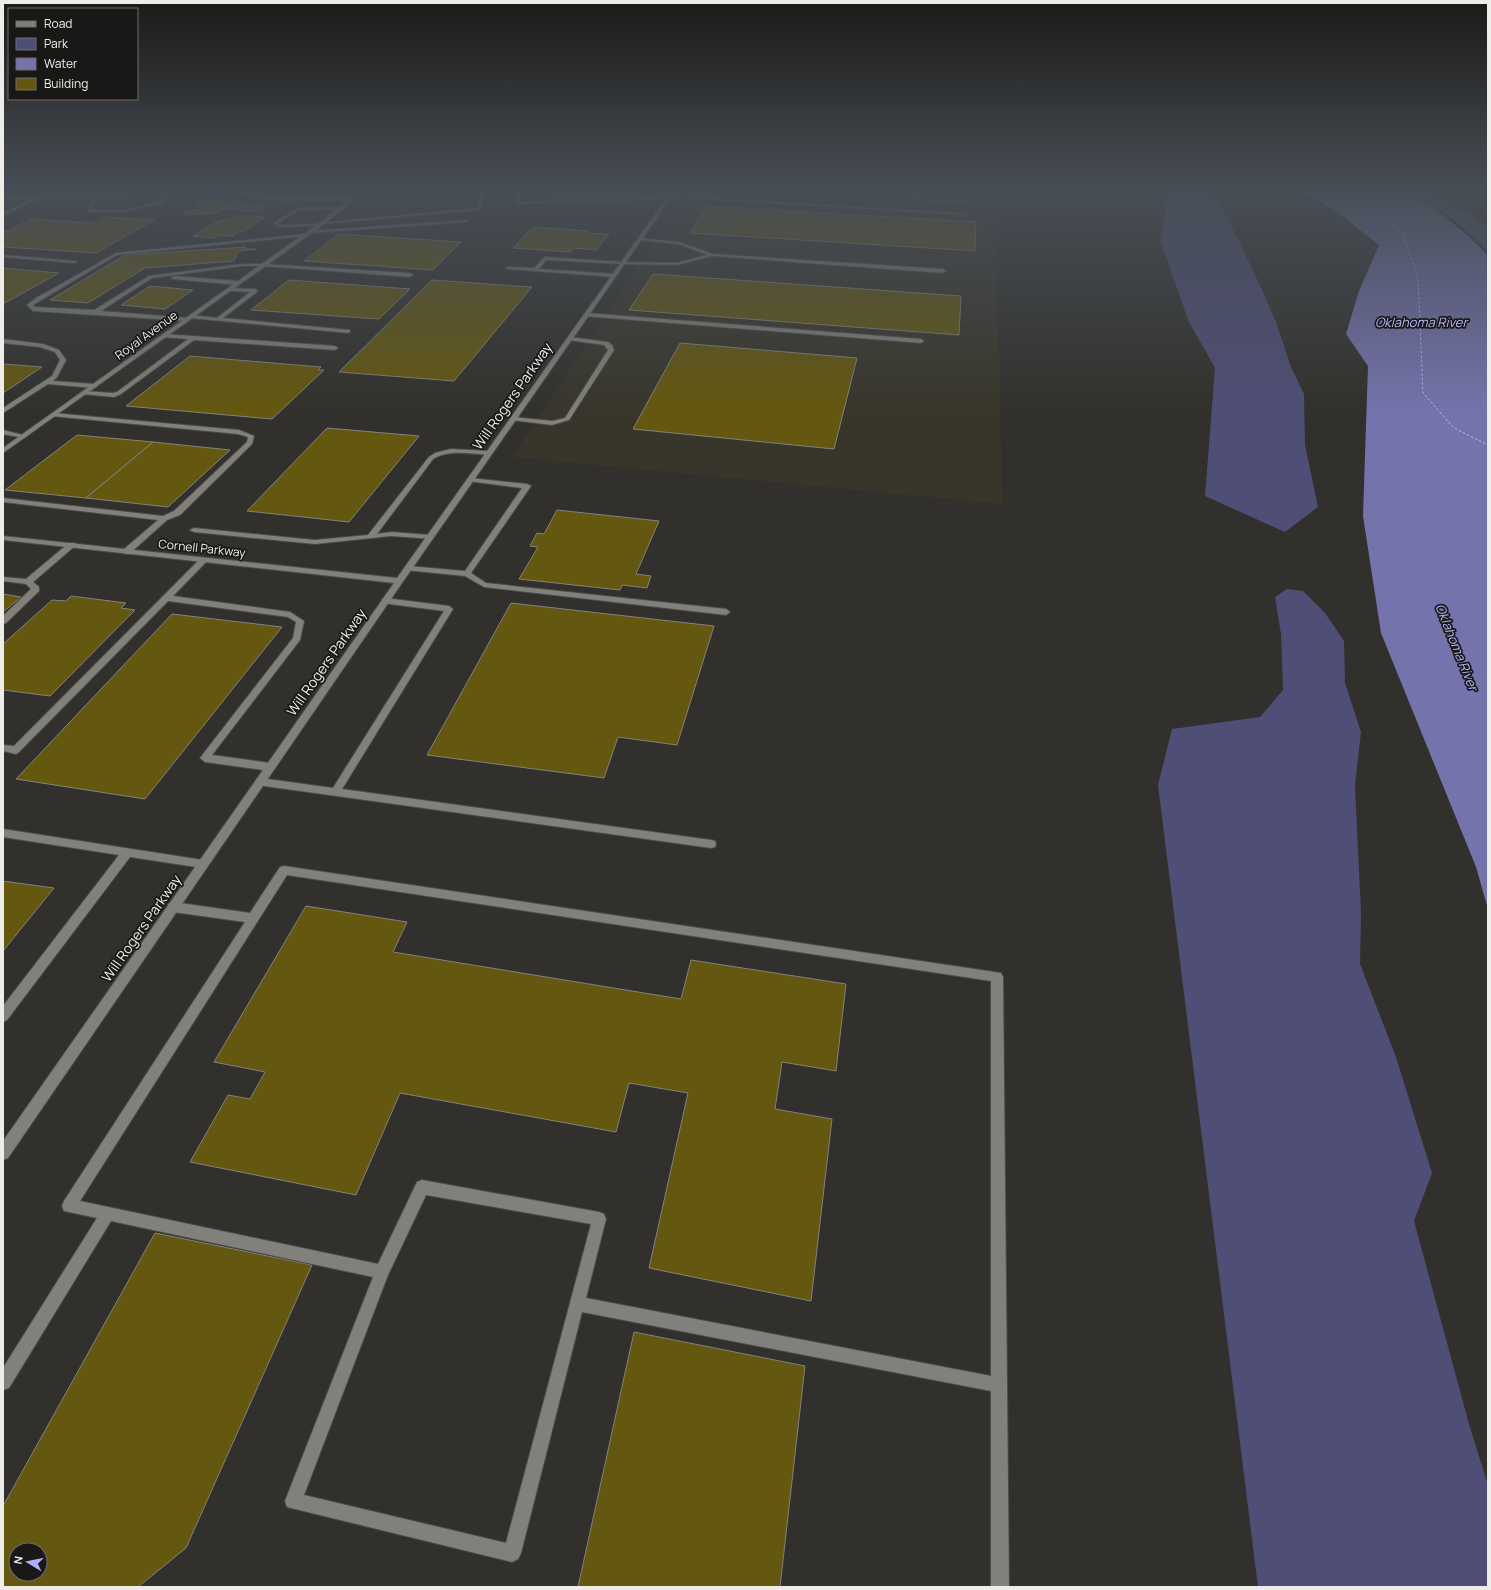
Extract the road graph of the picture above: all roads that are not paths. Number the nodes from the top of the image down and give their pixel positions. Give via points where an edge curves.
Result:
1 (100, 263) edge
2 (266, 263) edge
3 (541, 263) edge
4 (623, 263) edge
5 (634, 263) edge
6 (680, 263) edge
7 (823, 263) edge
8 (263, 265) junction
9 (508, 268) dead end
10 (535, 270) junction
11 (943, 272) dead end
12 (410, 275) dead end
13 (614, 275) junction
14 (151, 277) junction
15 (238, 283) junction
16 (230, 289) junction
17 (95, 312) junction
18 (586, 315) junction
19 (190, 318) junction
20 (220, 319) junction
21 (348, 331) dead end
22 (164, 336) junction
23 (193, 338) junction
24 (570, 339) junction
25 (3, 341) edge
26 (921, 341) dead end
27 (335, 348) dead end
28 (48, 382) junction
29 (94, 386) junction
30 (84, 393) junction
31 (3, 411) edge
32 (53, 415) junction
33 (513, 419) junction
34 (3, 432) edge
35 (24, 436) junction
36 (3, 451) edge
37 (489, 453) junction
38 (470, 480) junction
39 (3, 500) edge
40 (164, 518) junction
41 (194, 530) dead end
42 (370, 537) junction
43 (430, 537) junction
44 (3, 538) edge
45 (72, 545) junction
46 (126, 552) junction
47 (204, 560) junction
48 (408, 568) junction
49 (467, 574) junction
50 (3, 580) edge
51 (399, 581) junction
52 (28, 582) junction
53 (166, 598) junction
54 (385, 601) junction
55 (726, 612) dead end
56 (3, 621) edge
57 (3, 748) edge
58 (270, 767) junction
59 (260, 782) junction
60 (335, 792) junction
61 (3, 833) edge
62 (711, 844) dead end
63 (128, 852) junction
64 (203, 864) junction
65 (173, 907) junction
66 (253, 918) junction
67 (3, 1016) edge
68 (3, 1153) edge
69 (108, 1213) junction
70 (382, 1272) junction
71 (577, 1304) junction
72 (3, 1382) edge
73 (999, 1385) junction
74 (1000, 1587) edge

1 - 17 street via 30,305 33,308
2 - 8 street, Royal Avenue
3 - 10 street
4 - 13 street, Will Rogers Parkway
5 - 6 street
7 - 11 street
8 - 12 street
8 - 14 street via 242,265
8 - 15 street, Royal Avenue
9 - 10 street
10 - 13 street
13 - 18 street, Will Rogers Parkway
14 - 15 street
14 - 17 street
15 - 16 street, Royal Avenue
16 - 19 street, Royal Avenue
16 - 20 street via 255,291
17 - 19 street
18 - 24 street, Will Rogers Parkway
18 - 26 street
19 - 20 street
19 - 22 street, Royal Avenue
20 - 21 street
22 - 23 street
22 - 29 street, Royal Avenue
23 - 27 street
23 - 30 street via 119,393
24 - 33 street, Will Rogers Parkway
24 - 33 street via 606,343 611,350 567,419 552,422
25 - 28 street via 41,345 57,351 63,360 54,377
28 - 29 street
28 - 31 street
29 - 30 street, Royal Avenue
30 - 32 street, Royal Avenue
32 - 35 street, Royal Avenue
32 - 40 street via 239,432 251,436 250,443 177,513
33 - 37 street, Will Rogers Parkway
34 - 35 street
35 - 36 street, Royal Avenue
37 - 38 street, Will Rogers Parkway
37 - 42 street via 455,451 431,458
38 - 43 street, Will Rogers Parkway
38 - 49 street via 527,486
39 - 40 street
40 - 46 street
41 - 42 street via 315,542
42 - 43 street via 391,534
43 - 48 street, Will Rogers Parkway
44 - 45 street, Cornell Parkway
45 - 46 street, Cornell Parkway
45 - 52 street
46 - 47 street, Cornell Parkway
47 - 51 street, Cornell Parkway
47 - 53 street
48 - 49 street
48 - 51 street, Will Rogers Parkway
49 - 55 street via 484,585
50 - 52 street
51 - 54 street, Will Rogers Parkway
52 - 56 street via 36,589
53 - 57 street via 16,750
53 - 58 street via 290,615 300,621 297,638 205,758
54 - 58 street, Will Rogers Parkway
54 - 60 street via 449,609
58 - 59 street, Will Rogers Parkway
59 - 60 street
59 - 64 street, Will Rogers Parkway
60 - 62 street
61 - 63 street
63 - 64 street
63 - 67 street
64 - 65 street, Will Rogers Parkway
65 - 66 street
65 - 68 street, Will Rogers Parkway
66 - 69 street via 69,1206
66 - 73 street via 284,870 997,977
69 - 70 street
69 - 72 street
70 - 71 street via 422,1187 599,1219
70 - 71 street via 293,1500 512,1553
71 - 73 street
73 - 74 street

